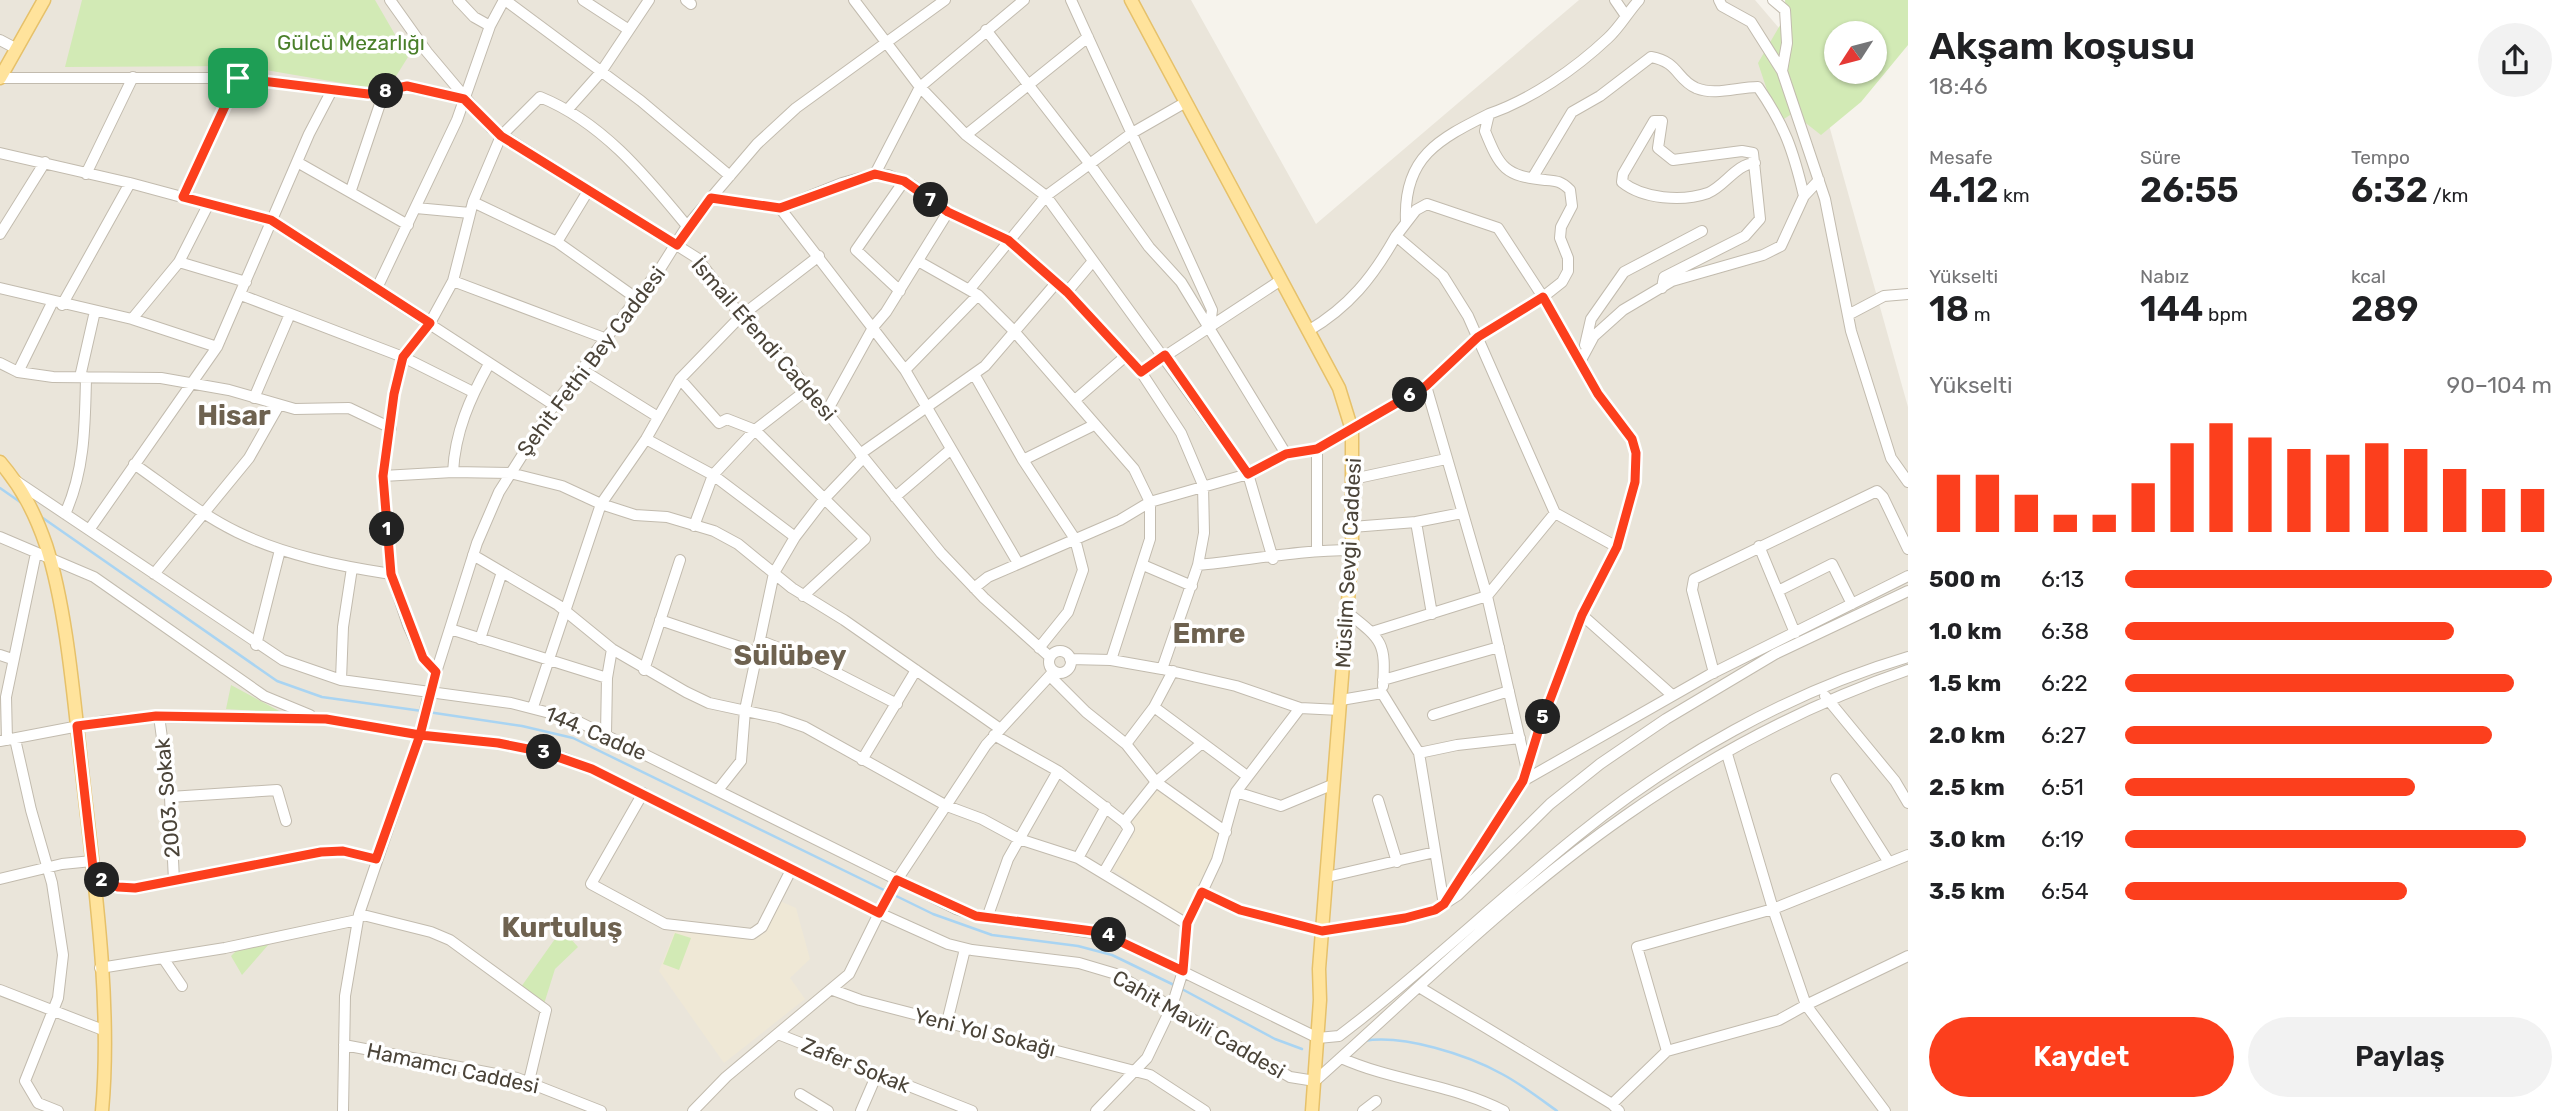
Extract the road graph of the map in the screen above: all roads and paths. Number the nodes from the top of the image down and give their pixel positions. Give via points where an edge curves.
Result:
1 (44, 0) edge
2 (390, 0) edge
3 (458, 0) edge
4 (504, 0) edge
5 (583, 0) edge
6 (649, 0) edge
7 (854, 0) edge
8 (945, 0) edge
9 (1024, 0) edge
10 (1071, 0) edge
11 (1131, 0) edge
12 (1615, 0) edge
13 (1639, 0) edge
14 (1718, 0) edge
15 (1773, 0) edge
16 (1626, 16) junction
17 (490, 26) junction
18 (629, 30) junction
19 (986, 30) junction
20 (1088, 37) junction
21 (0, 40) edge
22 (884, 44) junction
23 (17, 48) junction
24 (1782, 71) junction
25 (601, 72) junction
26 (133, 77) junction
27 (0, 78) edge
28 (238, 78) junction
29 (1027, 86) junction
30 (920, 87) junction
31 (331, 92) junction
32 (384, 92) junction
33 (464, 99) junction
34 (1186, 102) junction
35 (569, 108) junction
36 (1489, 114) junction
37 (1132, 133) junction
38 (966, 135) junction
39 (501, 136) junction
40 (0, 153) edge
41 (46, 162) junction
42 (297, 162) junction
43 (1089, 163) junction
44 (1755, 163) junction
45 (86, 174) junction
46 (875, 174) junction
47 (730, 176) junction
48 (1533, 177) junction
49 (1819, 180) junction
50 (904, 181) junction
51 (130, 183) junction
52 (351, 190) junction
53 (588, 191) junction
54 (1046, 196) junction
55 (1804, 196) junction
56 (183, 197) junction
57 (711, 198) junction
58 (473, 202) junction
59 (208, 205) junction
60 (416, 208) junction
61 (780, 208) junction
62 (948, 212) junction
63 (470, 213) junction
64 (271, 220) junction
65 (1406, 221) junction
66 (408, 225) junction
67 (687, 226) junction
68 (1702, 231) dead end
69 (0, 234) edge
70 (1396, 236) junction
71 (1008, 240) junction
72 (558, 243) junction
73 (677, 245) junction
74 (819, 256) junction
75 (918, 261) junction
76 (1093, 261) junction
77 (178, 262) junction
78 (1281, 280) junction
79 (453, 281) junction
80 (246, 282) junction
81 (1056, 282) junction
82 (0, 288) edge
83 (1662, 288) junction
84 (377, 289) junction
85 (900, 290) junction
86 (1067, 292) junction
87 (973, 293) junction
88 (1908, 294) edge
89 (241, 295) junction
90 (1543, 297) junction
91 (636, 298) junction
92 (57, 304) junction
93 (95, 311) junction
94 (290, 314) junction
95 (1848, 315) junction
96 (741, 316) junction
97 (132, 319) junction
98 (430, 323) junction
99 (1210, 325) junction
100 (874, 326) junction
101 (1013, 330) junction
102 (1308, 331) junction
103 (1478, 337) junction
104 (604, 338) junction
105 (217, 347) junction
106 (1127, 355) junction
107 (1165, 355) junction
108 (403, 357) junction
109 (1580, 362) junction
110 (0, 363) edge
111 (489, 364) junction
112 (581, 369) junction
113 (905, 370) junction
114 (18, 372) junction
115 (1141, 372) junction
116 (974, 374) junction
117 (83, 377) junction
118 (680, 379) junction
119 (193, 384) junction
120 (1426, 386) junction
121 (808, 389) junction
122 (474, 392) junction
123 (254, 398) junction
124 (1075, 400) junction
125 (279, 405) junction
126 (554, 405) junction
127 (927, 405) junction
128 (827, 411) junction
129 (658, 416) junction
130 (1094, 425) junction
131 (391, 428) junction
132 (755, 430) junction
133 (1352, 430) junction
134 (646, 439) junction
135 (1317, 449) junction
136 (950, 450) junction
137 (1286, 454) junction
138 (862, 456) junction
139 (1446, 459) junction
140 (1023, 460) junction
141 (0, 462) edge
142 (134, 464) junction
143 (453, 472) junction
144 (510, 473) junction
145 (1248, 474) junction
146 (713, 475) junction
147 (383, 476) junction
148 (1353, 479) junction
149 (16, 481) junction
150 (1908, 482) edge
151 (1203, 485) junction
152 (895, 497) junction
153 (825, 498) junction
154 (1150, 502) junction
155 (601, 504) junction
156 (204, 513) junction
157 (1462, 513) junction
158 (1555, 513) junction
159 (65, 514) junction
160 (1416, 522) junction
161 (694, 526) junction
162 (1352, 527) junction
163 (89, 530) junction
164 (0, 537) edge
165 (795, 537) junction
166 (1075, 539) junction
167 (1759, 546) junction
168 (1617, 547) junction
169 (1908, 549) edge
170 (280, 550) junction
171 (1317, 550) junction
172 (1352, 550) junction
173 (44, 551) junction
174 (473, 555) junction
175 (1273, 559) junction
176 (680, 560) dead end
177 (1018, 563) junction
178 (1143, 565) junction
179 (1198, 565) junction
180 (352, 568) junction
181 (502, 572) junction
182 (774, 573) junction
183 (153, 574) junction
184 (391, 574) junction
185 (1908, 576) edge
186 (1192, 586) junction
187 (974, 588) junction
188 (1777, 591) junction
189 (1908, 591) edge
190 (803, 596) junction
191 (1487, 596) junction
192 (1852, 604) junction
193 (567, 613) junction
194 (1348, 613) junction
195 (1432, 614) junction
196 (1582, 615) junction
197 (660, 620) junction
198 (450, 629) junction
199 (1373, 632) junction
200 (1795, 633) junction
201 (480, 639) junction
202 (761, 641) junction
203 (256, 645) junction
204 (1499, 647) junction
205 (1039, 648) junction
206 (612, 649) junction
207 (758, 653) junction
208 (0, 655) edge
209 (1050, 657) junction
210 (1908, 657) edge
211 (551, 658) junction
212 (12, 659) junction
213 (1070, 659) junction
214 (1111, 660) junction
215 (644, 670) junction
216 (916, 670) junction
217 (1168, 670) junction
218 (1908, 670) edge
219 (436, 672) junction
220 (1714, 673) junction
221 (1052, 674) junction
222 (607, 678) junction
223 (341, 680) junction
224 (1383, 680) junction
225 (1820, 687) junction
226 (1509, 691) junction
227 (1382, 693) junction
228 (1672, 695) junction
229 (428, 697) junction
230 (1827, 700) junction
231 (897, 704) junction
232 (1340, 705) junction
233 (533, 707) junction
234 (1154, 707) junction
235 (1300, 708) junction
236 (745, 710) junction
237 (1433, 715) dead end
238 (159, 716) junction
239 (326, 719) junction
240 (77, 726) junction
241 (421, 731) junction
242 (996, 732) junction
243 (607, 734) junction
244 (1520, 738) junction
245 (8, 740) edge
246 (1202, 743) junction
247 (1126, 744) junction
248 (1419, 753) junction
249 (1727, 754) junction
250 (862, 760) junction
251 (1527, 770) junction
252 (1058, 771) junction
253 (1247, 776) junction
254 (1836, 779) dead end
255 (1523, 781) junction
256 (1156, 782) junction
257 (1334, 783) junction
258 (718, 790) junction
259 (643, 793) junction
260 (1236, 793) junction
261 (170, 797) junction
262 (1378, 800) dead end
263 (1908, 803) edge
264 (947, 806) junction
265 (1106, 807) junction
266 (286, 821) dead end
267 (1124, 821) junction
268 (1226, 832) junction
269 (1020, 839) junction
270 (1435, 852) junction
271 (1908, 855) edge
272 (1078, 858) junction
273 (376, 859) junction
274 (92, 861) junction
275 (1397, 862) junction
276 (1888, 862) junction
277 (49, 868) junction
278 (791, 870) junction
279 (1104, 872) junction
280 (94, 877) junction
281 (1326, 877) junction
282 (0, 879) edge
283 (174, 881) junction
284 (894, 885) junction
285 (1202, 892) junction
286 (1444, 904) junction
287 (881, 909) junction
288 (1773, 909) junction
289 (358, 917) junction
290 (986, 918) junction
291 (1187, 923) junction
292 (1322, 931) junction
293 (965, 949) junction
294 (1908, 956) edge
295 (163, 958) junction
296 (100, 968) junction
297 (1182, 974) junction
298 (182, 986) dead end
299 (1419, 986) junction
300 (0, 990) edge
301 (834, 990) junction
302 (1173, 1001) junction
303 (1806, 1005) junction
304 (54, 1011) junction
305 (947, 1022) junction
306 (103, 1030) junction
307 (778, 1034) junction
308 (1314, 1037) junction
309 (344, 1045) junction
310 (1667, 1051) junction
311 (1341, 1058) junction
312 (1137, 1071) junction
313 (877, 1074) junction
314 (529, 1081) junction
315 (1311, 1082) junction
316 (800, 1094) dead end
317 (1615, 1108) edge
318 (58, 1111) edge
319 (102, 1111) edge
320 (343, 1111) edge
321 (601, 1111) edge
322 (693, 1111) edge
323 (828, 1111) edge
324 (861, 1111) edge
325 (972, 1111) edge
326 (1096, 1111) edge
327 (1205, 1111) edge
328 (1303, 1111) edge
329 (1312, 1111) edge
330 (1504, 1111) edge
331 (1885, 1111) edge

1 - 23 main road
2 - 33 street, İsmail Efendi Caddesi
3 - 17 street via 474,18
4 - 17 street
4 - 25 street
5 - 18 street
6 - 18 street
7 - 22 street
8 - 22 street, Şehit Fethi Bey Caddesi
9 - 19 street
10 - 20 street
11 - 34 main road, Müslim Sevgi Caddesi
12 - 16 street
13 - 16 street
14 - 24 street via 1751,22
15 - 24 street via 1785,10 1787,43
16 - 36 street via 1580,61 1516,105
17 - 33 street
18 - 25 street
19 - 29 street
19 - 30 street
20 - 29 street
20 - 37 street
21 - 23 street
22 - 30 street
22 - 47 street, Şehit Fethi Bey Caddesi via 782,119
23 - 27 main road
24 - 49 street
25 - 35 street
25 - 47 street
26 - 27 street
26 - 28 street
26 - 45 street
28 - 31 street
28 - 56 street
29 - 38 street
29 - 43 street
30 - 38 street
30 - 46 street
31 - 32 street
31 - 42 street
32 - 33 street via 407,86
32 - 52 street
33 - 39 street, İsmail Efendi Caddesi
33 - 60 street
34 - 37 street
34 - 78 main road, Müslim Sevgi Caddesi
35 - 39 street via 540,97
35 - 67 street via 603,134
36 - 48 street via 1485,131 1505,170 1518,177
36 - 65 street via 1441,137 1424,158 1405,198
37 - 43 street
37 - 99 street via 1212,310
38 - 54 street
39 - 53 street, İsmail Efendi Caddesi
39 - 58 street
40 - 41 street
41 - 45 street
41 - 69 street
42 - 52 street
42 - 64 street
43 - 54 street
43 - 99 street
44 - 44 street via 1708,193 1639,194 1622,182 1654,121 1661,121 1658,148 1673,160 1742,151 1753,153
44 - 83 street via 1760,219 1745,236 1664,276
45 - 51 street
46 - 50 street
46 - 61 street
47 - 57 street, Şehit Fethi Bey Caddesi
48 - 55 street via 1572,112 1651,57 1667,60 1694,87 1716,93 1758,87 1792,145
48 - 90 street via 1561,181 1570,190 1572,206 1560,238 1568,271
49 - 55 street
49 - 95 street
50 - 62 street
50 - 85 street via 856,250
51 - 56 street
51 - 92 street
52 - 66 street
53 - 72 street
53 - 73 street, İsmail Efendi Caddesi
54 - 71 street
54 - 76 street
55 - 83 street via 1781,246
56 - 59 street
57 - 61 street
57 - 67 street, Şehit Fethi Bey Caddesi
58 - 63 street
58 - 72 street
59 - 64 street
59 - 77 street
60 - 63 street
60 - 66 street
61 - 74 street
62 - 71 street
62 - 75 street
63 - 79 street
64 - 80 street
64 - 84 street
65 - 70 street
65 - 90 street via 1427,204 1498,229
66 - 84 street
67 - 73 street, Şehit Fethi Bey Caddesi
68 - 109 street via 1624,272 1591,319
70 - 102 street via 1356,297
70 - 103 street via 1443,276
71 - 81 street
71 - 87 street
72 - 91 street
73 - 91 street, Şehit Fethi Bey Caddesi
73 - 96 street, İsmail Efendi Caddesi via 702,263
74 - 96 street
74 - 100 street
75 - 85 street
75 - 87 street
76 - 86 street
76 - 107 street
77 - 80 street
77 - 97 street
78 - 99 street
78 - 102 main road, Müslim Sevgi Caddesi
79 - 98 street
79 - 104 street
80 - 89 street
81 - 86 street
81 - 101 street
82 - 92 street
83 - 109 street via 1623,310 1594,336
84 - 98 street
85 - 100 street
86 - 106 street
87 - 101 street
87 - 113 street
88 - 95 street via 1884,296
89 - 94 street
89 - 105 street
90 - 103 street
90 - 109 street
91 - 104 street, Şehit Fethi Bey Caddesi
92 - 93 street
92 - 114 street
93 - 97 street
93 - 117 street
94 - 108 street
94 - 123 street
95 - 150 street via 1891,458
96 - 118 street
96 - 121 street, İsmail Efendi Caddesi
97 - 105 street
98 - 108 street
98 - 111 street
99 - 107 street
99 - 137 street via 1230,366
100 - 113 street
100 - 128 street
101 - 116 street
101 - 124 street
102 - 133 main road, Müslim Sevgi Caddesi via 1344,401
103 - 120 street
103 - 158 street
104 - 112 street, Şehit Fethi Bey Caddesi
105 - 119 street
106 - 115 street
106 - 124 street
107 - 115 street
107 - 145 street
108 - 122 street
108 - 131 street
109 - 168 street via 1632,439 1636,453 1635,482
110 - 114 street
111 - 122 street
111 - 126 street
112 - 126 street, Şehit Fethi Bey Caddesi
112 - 129 street
113 - 127 street
114 - 117 street
115 - 151 street via 1181,433
116 - 127 street
116 - 140 street
117 - 119 street via 161,378
117 - 159 street via 81,466
118 - 129 street
118 - 132 street via 719,423 727,419
119 - 123 street
119 - 142 street
120 - 133 street
120 - 139 street
121 - 128 street, İsmail Efendi Caddesi
121 - 132 street
122 - 143 street via 454,444
123 - 125 street
124 - 130 street
125 - 131 street via 349,408
125 - 156 street via 249,458
126 - 144 street, Şehit Fethi Bey Caddesi
127 - 136 street
127 - 138 street
128 - 138 street, İsmail Efendi Caddesi
129 - 134 street
130 - 140 street
130 - 154 street via 1134,469
131 - 147 street
132 - 146 street
132 - 153 street
133 - 135 street
133 - 148 main road, Müslim Sevgi Caddesi
134 - 146 street
134 - 155 street
135 - 137 street
135 - 171 street
136 - 152 street
136 - 177 street
137 - 145 street
138 - 152 street, İsmail Efendi Caddesi
138 - 153 street
139 - 148 street
139 - 157 street
140 - 166 street
141 - 149 main road, 144. Cadde
142 - 156 street
142 - 163 street
143 - 144 street
143 - 147 street
144 - 155 street via 562,486
144 - 174 street, Şehit Fethi Bey Caddesi
145 - 151 street
145 - 175 street
146 - 161 street
146 - 165 street
147 - 184 street
148 - 162 main road, Müslim Sevgi Caddesi
149 - 159 street, 144. Cadde
149 - 173 main road via 28,499
151 - 154 street
151 - 179 street via 1204,533
152 - 187 street, İsmail Efendi Caddesi
153 - 165 street
153 - 190 street via 865,540
154 - 166 street
154 - 178 street via 1150,539
155 - 161 street
155 - 193 street
156 - 170 street
156 - 183 street
157 - 160 street
157 - 191 street
158 - 168 street
158 - 191 street
159 - 163 street, 144. Cadde
160 - 162 street
160 - 195 street
161 - 182 street via 738,544
162 - 172 main road, Müslim Sevgi Caddesi
163 - 183 street, 144. Cadde
164 - 173 street
165 - 182 street
166 - 177 street
166 - 205 street via 1083,570 1079,587 1068,612
167 - 169 street via 1877,491
167 - 188 street
167 - 220 street via 1694,579 1692,590
168 - 196 street
170 - 180 street
170 - 203 street
171 - 172 street
171 - 175 street
172 - 194 main road, Müslim Sevgi Caddesi
173 - 212 street
173 - 239 street via 107,585 264,696
173 - 240 main road
174 - 181 street
174 - 198 street, Şehit Fethi Bey Caddesi
175 - 179 street
176 - 197 street
177 - 187 street
178 - 186 street
178 - 214 street
179 - 186 street
180 - 184 street
180 - 223 street
181 - 193 street
181 - 201 street
182 - 190 street
182 - 202 street
183 - 203 street, 144. Cadde
184 - 219 street via 423,658
185 - 192 street
186 - 217 street
187 - 205 street, İsmail Efendi Caddesi
188 - 192 street via 1832,564
188 - 200 street
189 - 286 street via 1775,654 1666,719 1550,804
190 - 216 street
191 - 195 street
191 - 204 street
192 - 200 street
193 - 206 street
193 - 211 street
194 - 199 street
194 - 232 main road, Müslim Sevgi Caddesi
195 - 199 street
196 - 228 street
196 - 251 street
197 - 207 street
197 - 215 street
198 - 201 street
198 - 219 street, Şehit Fethi Bey Caddesi
199 - 224 street via 1384,649
200 - 220 street
201 - 211 street
202 - 207 street
202 - 231 street via 832,670
203 - 223 street, 144. Cadde via 294,665
204 - 224 street
204 - 226 street
205 - 209 street, İsmail Efendi Caddesi
206 - 215 street
206 - 222 street
207 - 236 street
208 - 212 street
209 - 213 street via 1062,652
209 - 221 street
210 - 225 street
211 - 222 street
211 - 233 street
212 - 245 street via 6,706
213 - 214 street
213 - 221 street via 1066,671
214 - 217 street
215 - 236 street via 709,703
216 - 231 street
216 - 242 street
217 - 234 street
217 - 235 street
218 - 230 street
219 - 229 street, Şehit Fethi Bey Caddesi
220 - 228 street
221 - 242 street
221 - 247 street via 1086,712
222 - 243 street
223 - 229 street, 144. Cadde
224 - 227 street
225 - 230 street
225 - 308 street via 1719,740 1610,811 1362,1019 1339,1036
226 - 237 street
226 - 244 street
227 - 232 street
227 - 248 street
228 - 255 street
229 - 233 street, 144. Cadde
229 - 241 street, Şehit Fethi Bey Caddesi
230 - 249 street
230 - 263 street
231 - 250 street
232 - 235 street
232 - 257 main road, Müslim Sevgi Caddesi
233 - 243 street, 144. Cadde
234 - 246 street
234 - 247 street
235 - 253 street
236 - 250 street via 805,727
236 - 258 street via 741,761
238 - 239 street, Cahit Mavili Caddesi
238 - 240 street, Cahit Mavili Caddesi
238 - 261 street, 2003. Sokak
239 - 241 street, Cahit Mavili Caddesi
240 - 245 street, Cahit Mavili Caddesi
240 - 274 main road
241 - 259 street, Cahit Mavili Caddesi via 554,755
241 - 273 street, Şehit Fethi Bey Caddesi
242 - 252 street
242 - 264 street
243 - 258 street, 144. Cadde
244 - 248 street
244 - 251 street
245 - 277 street
246 - 253 street
246 - 256 street
247 - 256 street
248 - 270 street
249 - 288 street
249 - 299 street via 1586,844
250 - 264 street
251 - 255 street
252 - 265 street
252 - 269 street
253 - 260 street
254 - 276 street
255 - 286 street
256 - 267 street
256 - 268 street
257 - 260 street via 1281,806
257 - 281 main road, Müslim Sevgi Caddesi
258 - 284 street, 144. Cadde
259 - 278 street, Cahit Mavili Caddesi
259 - 278 street via 591,884 665,924 749,934 762,927
260 - 268 street
261 - 266 street via 277,790
261 - 283 street, 2003. Sokak
262 - 275 street
264 - 269 street
264 - 284 street
265 - 267 street
265 - 272 street
267 - 279 street via 1129,830
268 - 285 street
269 - 272 street
269 - 290 street
270 - 275 street
270 - 286 street
271 - 276 street
272 - 279 street
273 - 283 street via 343,851 321,852
273 - 289 street, Şehit Fethi Bey Caddesi
274 - 277 street
274 - 280 main road
275 - 281 street
276 - 288 street
277 - 282 street
277 - 304 street via 63,955
278 - 287 street, Cahit Mavili Caddesi
279 - 291 street
280 - 283 street via 129,888
280 - 296 main road
281 - 292 main road, Müslim Sevgi Caddesi
284 - 287 street
284 - 290 street, 144. Cadde
285 - 291 street
285 - 292 street via 1240,910
286 - 292 street via 1405,918
287 - 293 street, Cahit Mavili Caddesi
287 - 301 street via 854,966
288 - 303 street
288 - 310 street via 1637,947
289 - 295 street
289 - 309 street, Şehit Fethi Bey Caddesi via 347,972
289 - 314 street via 450,940 546,1010
290 - 297 street, 144. Cadde via 1100,932
291 - 297 street
292 - 308 main road, Müslim Sevgi Caddesi
293 - 302 street, Cahit Mavili Caddesi via 1091,965
293 - 305 street
294 - 303 street
295 - 296 street
295 - 298 street
296 - 306 main road
297 - 302 street
297 - 308 street, 144. Cadde
299 - 311 street
299 - 317 street
300 - 304 street
301 - 305 street, Yeni Yol Sokağı
301 - 307 street
302 - 312 street
302 - 315 street, Cahit Mavili Caddesi via 1290,1077
303 - 310 street via 1779,1020
303 - 331 street
304 - 306 street
304 - 318 street via 25,1078 36,1101
305 - 312 street, Yeni Yol Sokağı
306 - 319 main road
307 - 313 street, Zafer Sokak
307 - 322 street
308 - 315 main road, Müslim Sevgi Caddesi
309 - 314 street, Hamamcı Caddesi
309 - 320 street, Şehit Fethi Bey Caddesi
310 - 317 street
311 - 315 street
311 - 330 street via 1373,1073 1435,1084
312 - 326 street
312 - 327 street, Yeni Yol Sokağı via 1156,1077
313 - 324 street
313 - 325 street, Zafer Sokak
314 - 321 street, Hamamcı Caddesi
315 - 328 main road, Müslim Sevgi Caddesi
315 - 329 main road, Müslim Sevgi Caddesi
316 - 323 street

